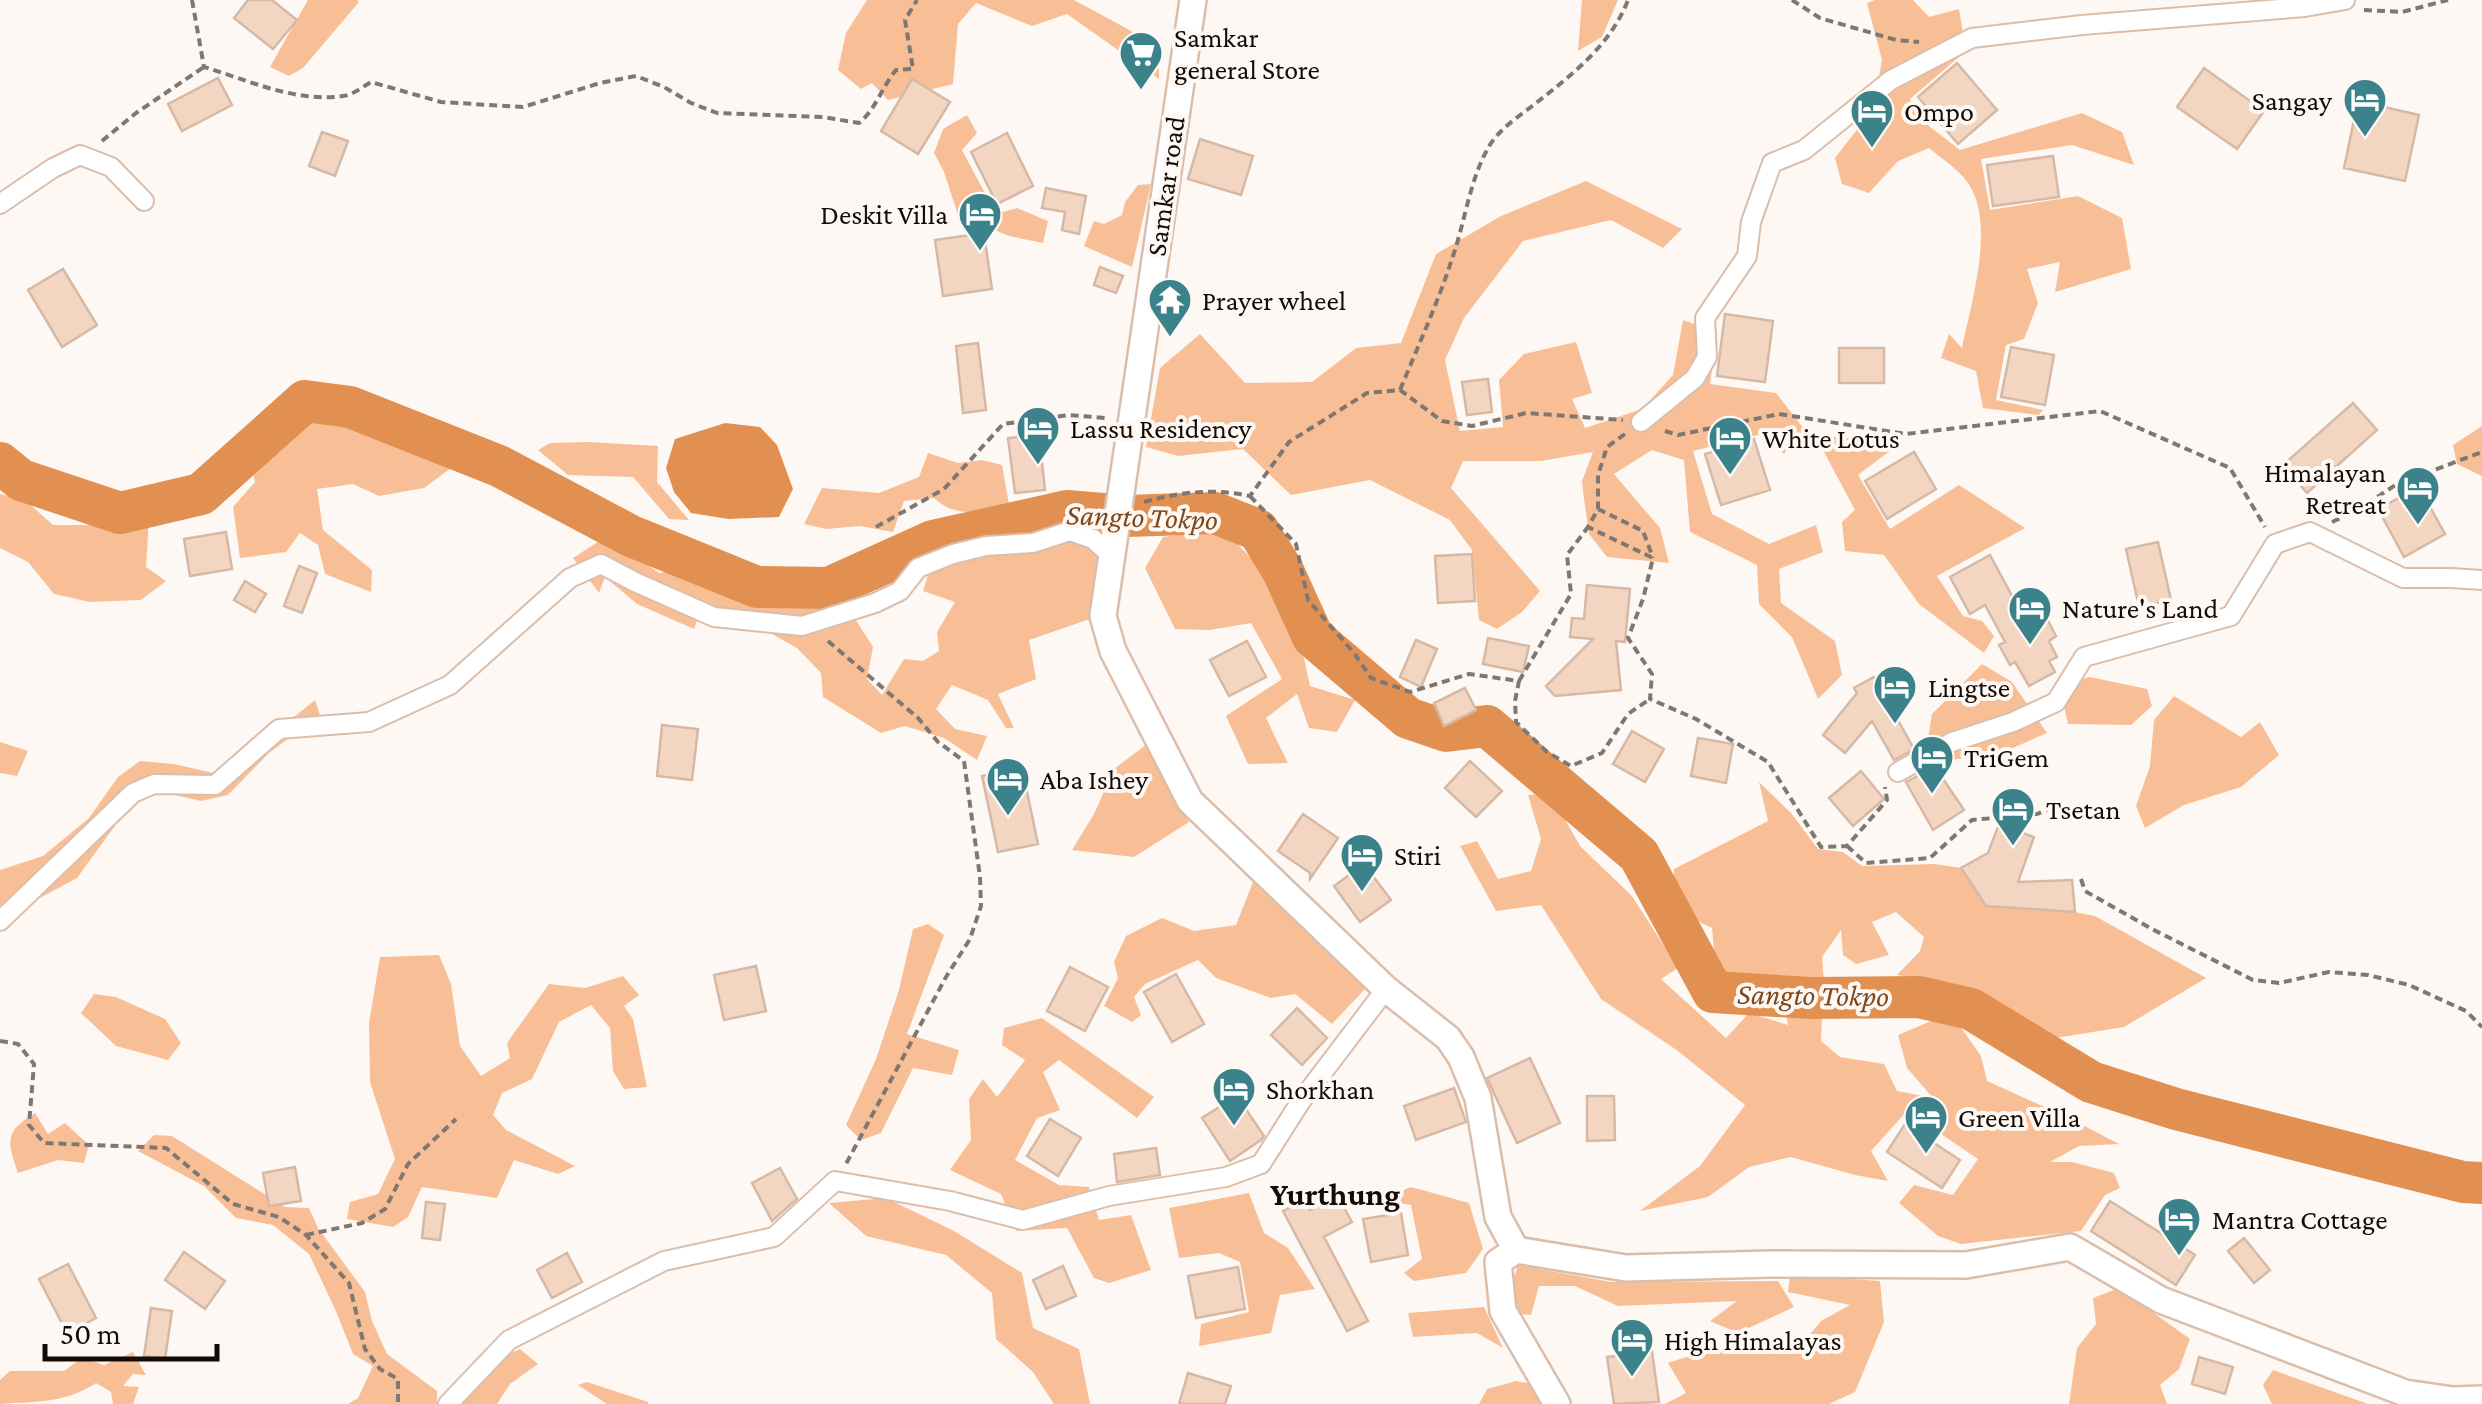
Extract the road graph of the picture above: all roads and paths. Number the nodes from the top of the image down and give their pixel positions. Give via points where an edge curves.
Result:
1 (192, 0) edge
2 (916, 0) edge
3 (1193, 0) edge
4 (1628, 0) edge
5 (1792, 0) edge
6 (2345, 0) edge
7 (2448, 0) edge
8 (2363, 10) dead end
9 (1958, 45) junction
10 (204, 67) junction
11 (80, 155) junction
12 (144, 202) dead end
13 (0, 204) edge
14 (1400, 390) junction
15 (1130, 420) junction
16 (1641, 422) junction
17 (2482, 452) edge
18 (1250, 496) junction
19 (1131, 497) junction
20 (1598, 509) junction
21 (876, 527) dead end
22 (1588, 527) junction
23 (2310, 532) junction
24 (2275, 544) junction
25 (1113, 545) junction
26 (1653, 558) junction
27 (2482, 580) edge
28 (802, 626) junction
29 (1519, 681) junction
30 (1650, 699) junction
31 (1898, 772) joint
32 (2104, 813) dead end
33 (1847, 846) junction
34 (2081, 879) dead end
35 (0, 921) edge
36 (1386, 990) junction
37 (2482, 1027) edge
38 (0, 1041) edge
39 (456, 1119) dead end
40 (835, 1181) junction
41 (306, 1235) junction
42 (1516, 1250) junction
43 (2482, 1399) edge
44 (398, 1404) edge
45 (448, 1404) edge
46 (1557, 1404) edge

1 - 10 path
2 - 10 path via 905,20 913,68 896,70 859,122 717,113 636,76 522,107 441,102 371,82 347,96 309,97
3 - 15 street, Samkar road
4 - 14 path via 1600,49 1488,148 1440,297
5 - 9 path via 1820,18 1896,40
6 - 9 street via 2082,24
7 - 8 path via 2402,12
9 - 16 street via 1891,80 1804,150 1772,163 1747,256 1705,318 1707,357 1695,378
10 - 11 path
11 - 12 street via 111,167
11 - 13 street
14 - 16 path via 1442,421 1472,426 1526,414
14 - 18 path via 1367,393 1289,442
15 - 19 street, Samkar road
15 - 21 path via 1068,415 1003,424 944,489
16 - 20 path via 1607,447
16 - 24 path via 1678,435 1780,414 1906,434 2100,411 2230,468
17 - 23 path via 2397,484
18 - 19 path via 1222,490
18 - 29 path via 1296,544 1308,600 1371,678 1410,692 1469,674
19 - 25 street, Samkar road
20 - 22 path
20 - 26 path via 1644,531
22 - 26 path
22 - 29 path via 1566,556 1571,594
23 - 24 street
23 - 27 street via 2403,578
24 - 31 street via 2232,616 2084,657 2056,702 1952,742
25 - 28 street via 1070,531 952,554 918,568 900,591
25 - 36 street, Samkar road via 1103,616 1190,801
26 - 30 path via 1628,638 1652,674
28 - 35 street via 714,618 601,564 570,578 450,684 369,722 279,729 215,785 154,784 133,792
28 - 40 path via 834,644 964,761 982,906
29 - 30 path via 1516,722 1571,766 1602,753 1628,714
30 - 33 path via 1768,762 1821,847
31 - 33 path via 1884,788 1886,800
32 - 33 path via 2102,807 2054,807 1972,820 1930,858 1866,863
34 - 37 path via 2085,891 2253,980 2279,984 2329,972 2368,975 2466,1010
36 - 40 street via 1261,1164 1022,1220
36 - 42 street, Samkar road via 1448,1038 1461,1058 1478,1098 1498,1216
38 - 41 path via 18,1044 34,1064 29,1125 44,1143 166,1148 233,1204 278,1217
39 - 41 path via 408,1164 385,1209 362,1223
40 - 45 street via 774,1237 664,1261 509,1340
41 - 44 path via 350,1283 364,1350 398,1379
42 - 43 street via 1626,1268 1966,1265 2070,1247 2160,1300 2405,1392
42 - 46 street via 1498,1262 1503,1311

